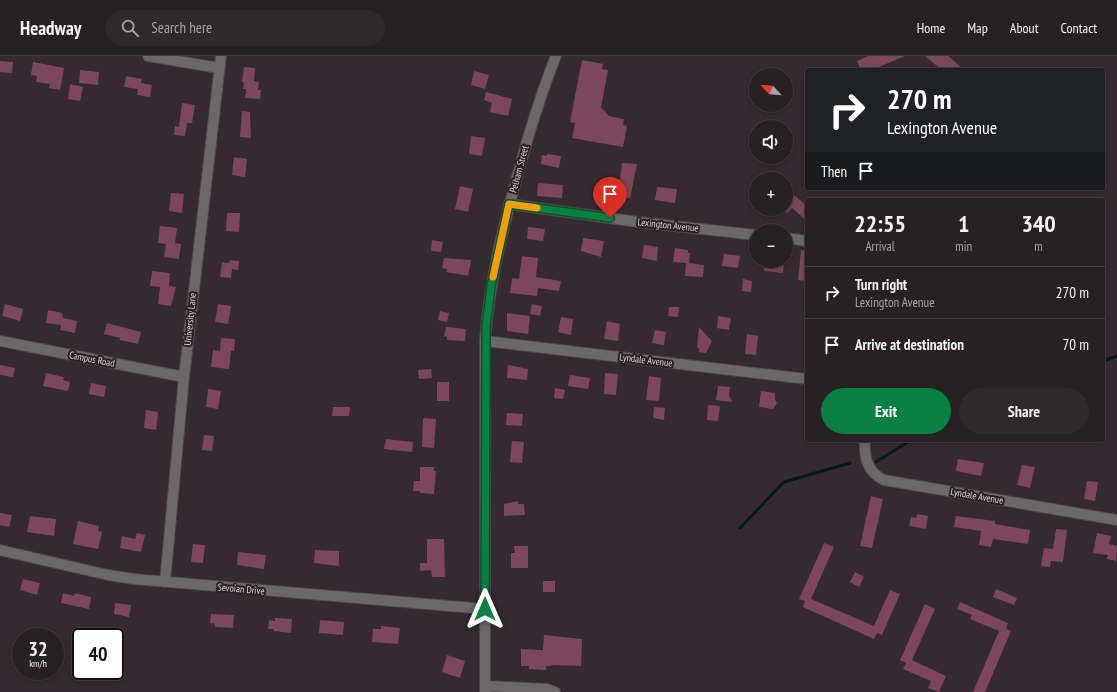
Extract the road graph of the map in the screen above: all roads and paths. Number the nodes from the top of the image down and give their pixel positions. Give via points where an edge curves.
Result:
1 (148, 56) edge
2 (221, 56) edge
3 (556, 56) edge
4 (218, 68) junction
5 (509, 204) junction
6 (749, 234) edge
7 (793, 239) edge
8 (805, 241) edge
9 (0, 341) edge
10 (485, 341) junction
11 (184, 377) junction
12 (805, 379) edge
13 (865, 442) edge
14 (1117, 520) edge
15 (0, 550) edge
16 (165, 582) junction
17 (485, 609) junction
18 (485, 689) edge
19 (555, 692) edge

1 - 4 street
2 - 4 street, University Lane
3 - 5 street, Pelham Street via 537,108
4 - 11 street, University Lane
5 - 6 street, Lexington Avenue
5 - 10 street, Pelham Street via 491,287
7 - 8 street
9 - 11 street, Campus Road
10 - 12 street, Lyndale Avenue
10 - 17 street, Pelham Street
11 - 16 street, University Lane
13 - 14 street, Lyndale Avenue via 864,455 867,465 876,475 888,481
15 - 16 street, Sevoian Drive via 108,575
16 - 17 street, Sevoian Drive
17 - 18 street, Pelham Street
18 - 19 street via 547,689

